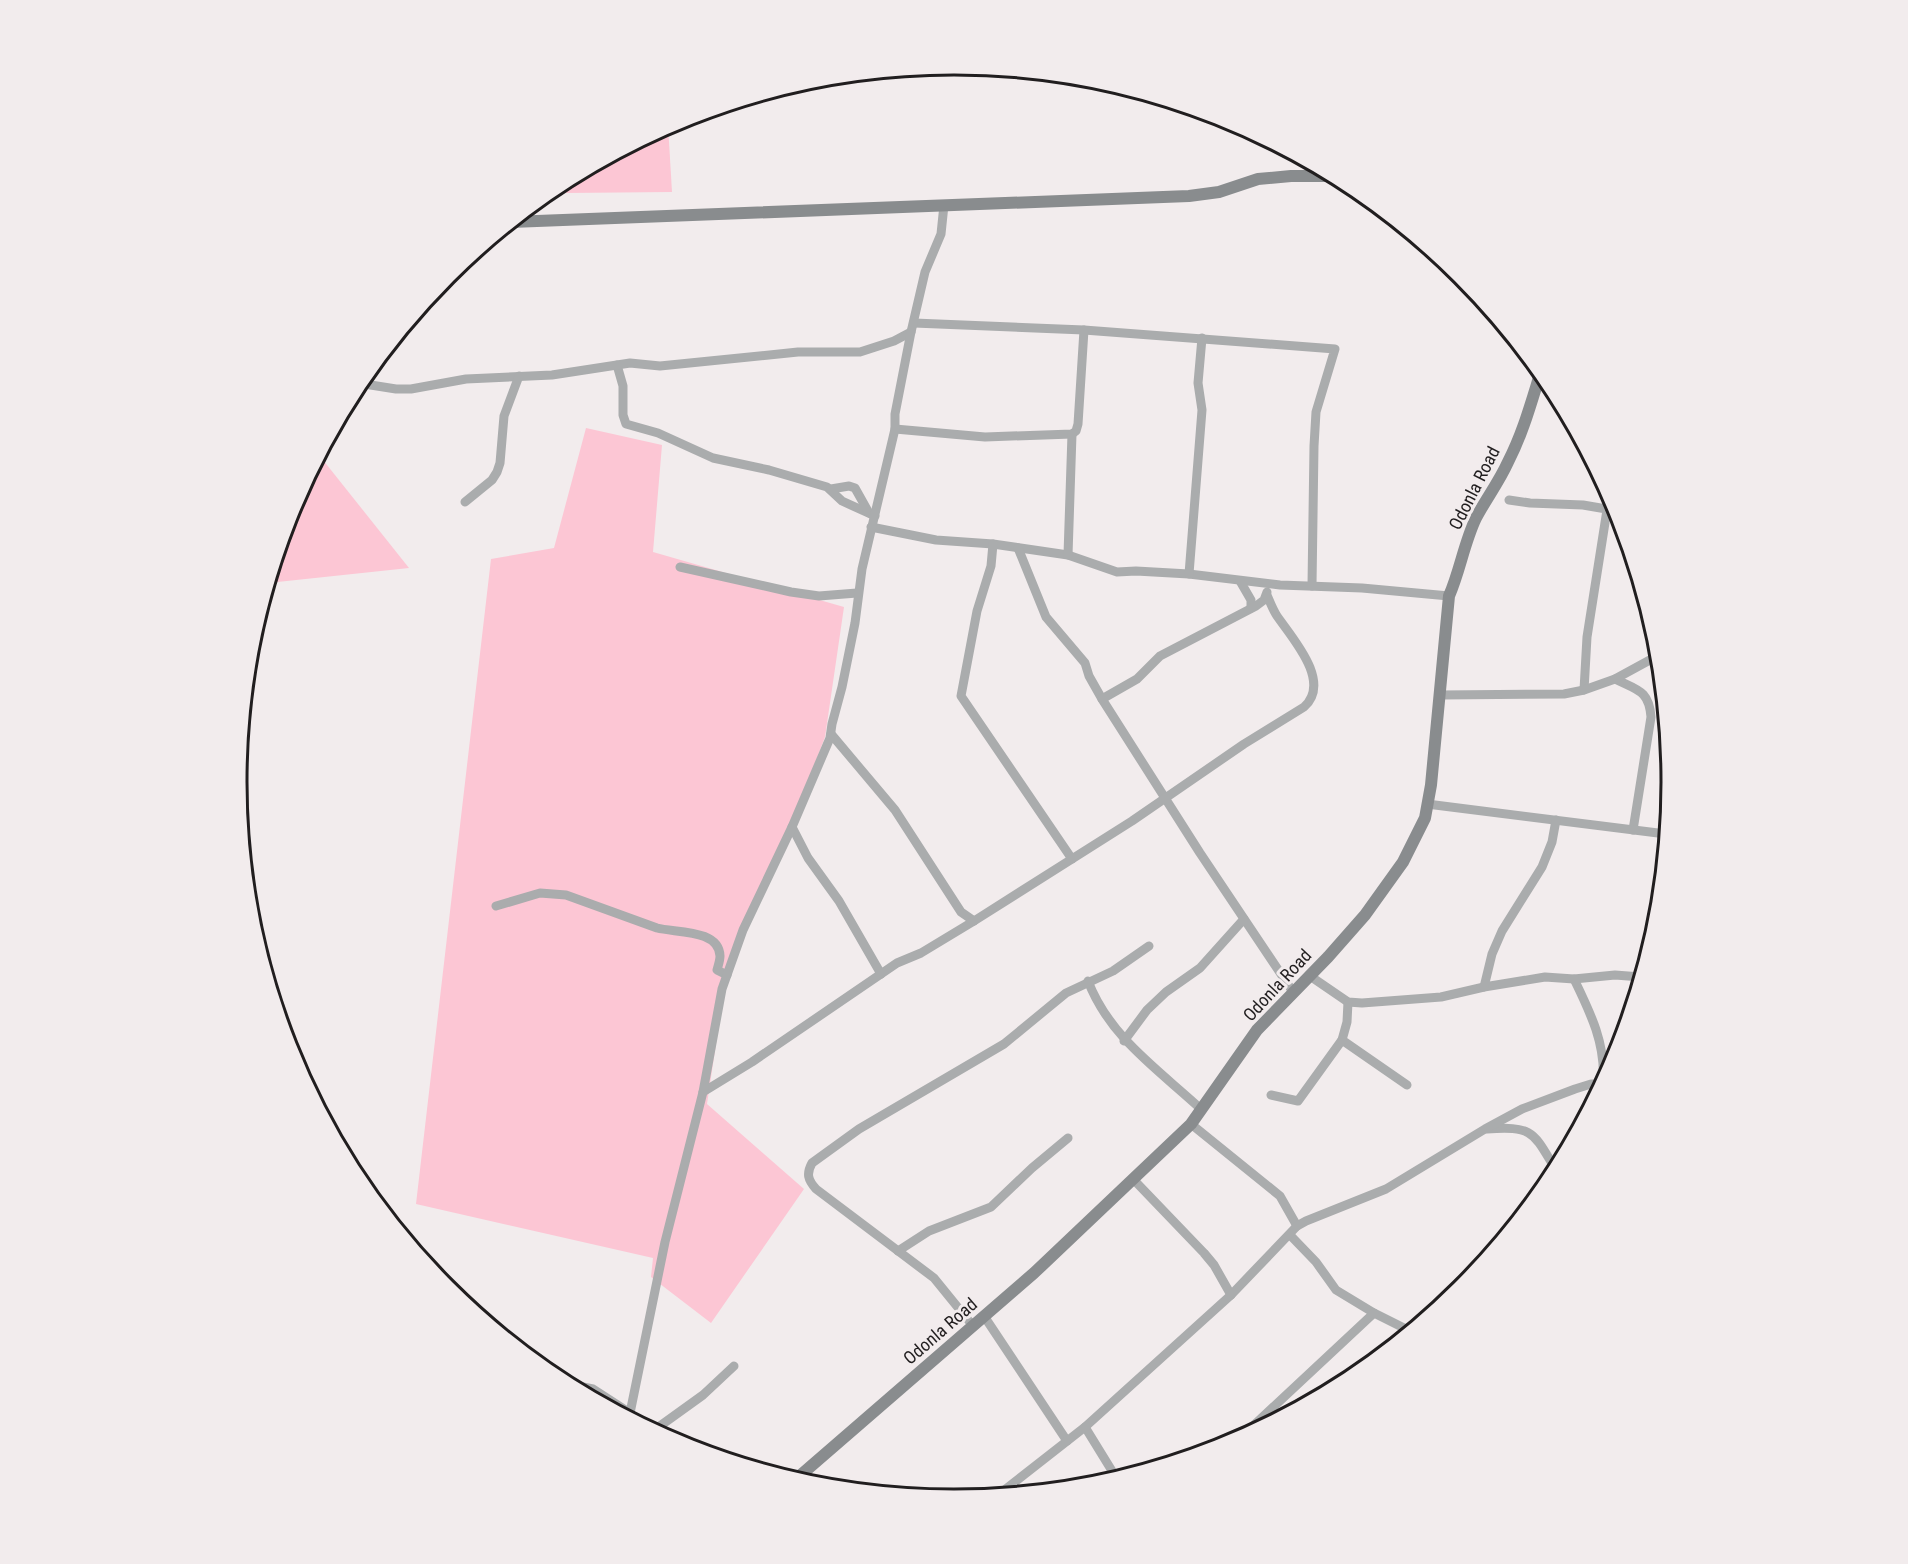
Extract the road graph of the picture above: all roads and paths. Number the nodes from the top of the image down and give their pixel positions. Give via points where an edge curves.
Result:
1 (1318, 176) edge
2 (944, 205) junction
3 (523, 222) edge
4 (913, 328) junction
5 (1084, 330) junction
6 (1202, 338) junction
7 (894, 341) junction
8 (907, 352) junction
9 (617, 365) junction
10 (519, 376) junction
11 (1537, 383) edge
12 (369, 385) edge
13 (894, 429) junction
14 (1072, 434) junction
15 (831, 489) junction
16 (1509, 500) dead end
17 (465, 502) dead end
18 (1607, 510) joint
19 (872, 515) junction
20 (871, 527) junction
21 (993, 544) junction
22 (1018, 548) junction
23 (1068, 555) junction
24 (680, 567) dead end
25 (1189, 574) junction
26 (1240, 580) junction
27 (1268, 583) junction
28 (1312, 586) junction
29 (857, 593) junction
30 (1267, 595) junction
31 (1449, 596) junction
32 (1254, 607) junction
33 (1276, 615) junction
34 (1650, 660) edge
35 (1615, 679) junction
36 (1584, 690) junction
37 (1441, 695) junction
38 (1102, 699) junction
39 (831, 734) junction
40 (1165, 799) junction
41 (1428, 804) junction
42 (1556, 820) junction
43 (792, 827) junction
44 (1633, 830) junction
45 (1659, 833) edge
46 (1072, 859) junction
47 (496, 906) dead end
48 (1244, 919) junction
49 (974, 921) junction
50 (1149, 946) dead end
51 (881, 974) junction
52 (727, 975) junction
53 (1310, 976) junction
54 (1633, 976) edge
55 (1574, 979) junction
56 (1088, 981) junction
57 (1484, 987) junction
58 (1293, 992) junction
59 (1348, 1002) junction
60 (1342, 1040) junction
61 (1124, 1041) junction
62 (1604, 1060) edge
63 (1593, 1084) edge
64 (1407, 1085) dead end
65 (703, 1092) junction
66 (1271, 1095) dead end
67 (1202, 1110) junction
68 (1191, 1124) junction
69 (1485, 1129) junction
70 (1068, 1138) dead end
71 (1551, 1161) edge
72 (1133, 1179) junction
73 (1297, 1226) junction
74 (1290, 1235) junction
75 (898, 1251) junction
76 (1231, 1295) junction
77 (1374, 1314) junction
78 (984, 1316) junction
79 (973, 1326) junction
80 (1403, 1328) edge
81 (734, 1366) dead end
82 (631, 1411) edge
83 (1261, 1419) edge
84 (661, 1425) edge
85 (1085, 1427) junction
86 (1067, 1441) junction
87 (1110, 1471) edge
88 (804, 1472) edge
89 (1009, 1486) edge

1 - 2 street via 1258,178 1220,192 1189,196
2 - 3 street
2 - 4 street via 941,234 925,272
4 - 5 street
4 - 7 street
4 - 8 street
5 - 6 street
5 - 14 street via 1078,424
6 - 25 street via 1198,383 1202,410
6 - 28 street via 1335,349 1316,412
7 - 8 street
7 - 9 street via 860,352 798,352 660,366
8 - 13 street
9 - 10 street
9 - 15 street via 626,424 658,433 713,458
10 - 12 street via 466,379 411,389
10 - 17 street via 504,416 497,472
11 - 31 street, Odonla Road via 1523,430 1476,519
13 - 14 street via 985,437
13 - 19 street
14 - 23 street
15 - 19 street via 842,501
15 - 19 street via 855,488
16 - 18 street
18 - 36 street via 1587,637
19 - 20 street
20 - 21 street via 936,540
20 - 29 street
21 - 22 street
21 - 46 street via 961,696
22 - 23 street
22 - 38 street via 1040,606 1085,663
23 - 25 street via 1117,572
24 - 29 street via 791,592 819,596
25 - 26 street
26 - 27 street
26 - 32 street
27 - 28 street
27 - 30 street
28 - 31 street
29 - 39 street via 855,623
30 - 32 street
30 - 33 street
31 - 37 street, Odonla Road
32 - 33 street
32 - 38 street via 1160,656 1137,680
33 - 40 street via 1311,669 1311,700
34 - 35 street
35 - 36 street
35 - 44 street via 1642,693 1650,705 1650,729
36 - 37 street via 1564,694
37 - 41 street, Odonla Road
38 - 40 street
39 - 43 street
39 - 49 street via 895,810 957,907
40 - 46 street
40 - 48 street
41 - 42 street
41 - 53 street, Odonla Road via 1403,862 1365,915
42 - 44 street
42 - 57 street via 1542,867 1502,931
43 - 51 street
43 - 52 street via 743,930
44 - 45 street
46 - 49 street
47 - 52 street via 540,893 566,895 657,928 698,934 716,945 720,954 717,970
48 - 58 street
48 - 61 street via 1200,968 1147,1011
49 - 51 street
50 - 56 street via 1113,971
51 - 65 street
52 - 65 street
53 - 58 street, Odonla Road
53 - 59 street
54 - 55 street
55 - 57 street via 1545,977
55 - 62 street via 1600,1040
56 - 61 street via 1101,1010
56 - 75 street via 1066,993 1004,1044 859,1129 812,1163 807,1171 816,1189
57 - 59 street via 1441,997
58 - 67 street, Odonla Road via 1257,1030
59 - 60 street
60 - 64 street
60 - 66 street via 1298,1101
61 - 67 street
63 - 69 street via 1522,1109
65 - 82 street via 665,1242
67 - 68 street, Odonla Road
68 - 72 street, Odonla Road
68 - 73 street via 1280,1196
69 - 71 street via 1520,1128 1531,1133
69 - 73 street via 1386,1189
70 - 75 street via 991,1207 929,1231
72 - 76 street via 1204,1253
72 - 78 street, Odonla Road
73 - 74 street
74 - 76 street
74 - 77 street via 1336,1290
75 - 79 street via 934,1278
76 - 85 street
77 - 80 street
77 - 83 street
78 - 79 street, Odonla Road
78 - 86 street
79 - 88 street, Odonla Road
81 - 84 street
85 - 86 street
85 - 87 street
86 - 89 street

